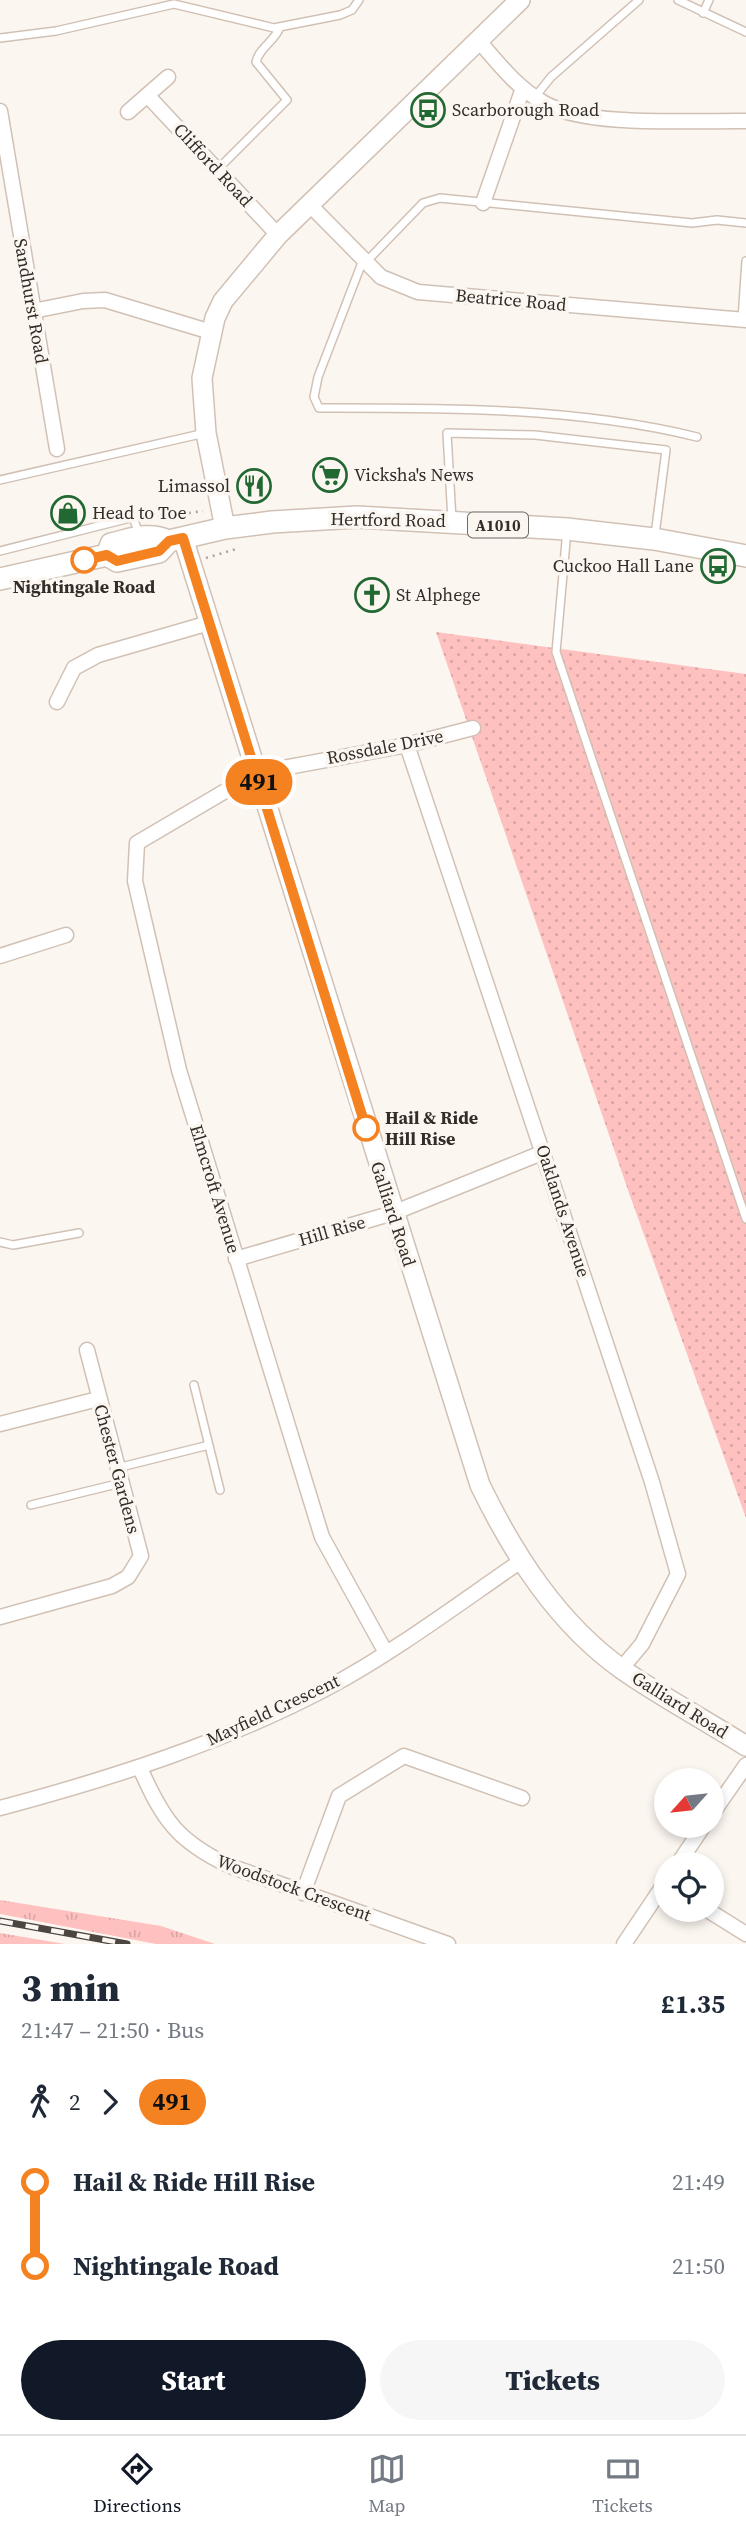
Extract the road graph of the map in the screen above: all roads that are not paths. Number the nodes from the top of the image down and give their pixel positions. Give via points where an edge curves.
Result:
1 (359, 0) edge
2 (520, 0) edge
3 (639, 0) edge
4 (678, 0) edge
5 (709, 0) edge
6 (703, 13) junction
7 (280, 27) junction
8 (746, 32) edge
9 (0, 38) edge
10 (478, 40) junction
11 (168, 77) dead end
12 (523, 88) junction
13 (147, 95) junction
14 (535, 97) junction
15 (0, 111) edge
16 (128, 112) dead end
17 (746, 121) edge
18 (217, 170) junction
19 (483, 203) junction
20 (310, 205) junction
21 (746, 223) edge
22 (278, 235) junction
23 (364, 261) junction
24 (746, 261) edge
25 (33, 310) junction
26 (744, 320) edge
27 (211, 331) junction
28 (206, 433) junction
29 (697, 437) dead end
30 (57, 449) dead end
31 (0, 480) edge
32 (452, 522) junction
33 (137, 528) junction
34 (567, 529) junction
35 (230, 535) junction
36 (183, 538) junction
37 (654, 539) junction
38 (0, 551) edge
39 (107, 555) junction
40 (746, 556) edge
41 (0, 579) edge
42 (209, 623) junction
43 (57, 702) dead end
44 (473, 728) dead end
45 (407, 745) junction
46 (256, 773) junction
47 (66, 935) dead end
48 (0, 956) edge
49 (544, 1152) junction
50 (393, 1213) junction
51 (746, 1219) edge
52 (79, 1234) dead end
53 (0, 1242) edge
54 (236, 1259) junction
55 (88, 1349) dead end
56 (194, 1384) dead end
57 (98, 1399) junction
58 (0, 1424) edge
59 (209, 1445) junction
60 (119, 1476) junction
61 (220, 1490) dead end
62 (31, 1506) dead end
63 (521, 1561) junction
64 (0, 1616) edge
65 (385, 1651) junction
66 (621, 1669) junction
67 (746, 1746) edge
68 (746, 1765) edge
69 (140, 1768) junction
70 (724, 1797) edge
71 (522, 1798) dead end
72 (0, 1808) edge
73 (303, 1892) junction
74 (654, 1900) edge
75 (724, 1920) edge
76 (746, 1934) edge
77 (448, 1944) edge
78 (624, 1944) edge

1 - 7 lane via 346,13
2 - 10 street
3 - 14 lane
4 - 6 lane
5 - 6 lane
6 - 8 lane
7 - 9 lane via 174,4 56,31
7 - 18 lane via 256,62 287,100
10 - 12 street
10 - 20 street
11 - 13 street
12 - 14 street
12 - 19 street
13 - 16 street
13 - 18 street, Clifford Road
14 - 17 street via 561,110 600,118
15 - 25 street, Sandhurst Road
18 - 22 street, Clifford Road
19 - 21 lane via 692,223
19 - 23 lane via 440,198 423,203
20 - 22 street
20 - 23 street, Beatrice Road
22 - 27 street via 236,282
23 - 26 street, Beatrice Road via 381,277 418,292
23 - 29 lane via 318,377 314,397 318,408 516,413 649,427
24 - 26 lane
25 - 27 street via 105,300
25 - 30 street, Sandhurst Road
27 - 28 street via 202,378
28 - 31 lane
28 - 35 street
32 - 34 main road, Hertford Road / A1010
32 - 35 main road, Hertford Road / A1010 via 333,518
32 - 37 lane via 447,433 536,435 666,450
33 - 36 main road, Hertford Road / A1010
33 - 38 lane via 130,518
33 - 39 main road, Hertford Road / A1010 via 111,544
34 - 37 main road, Hertford Road / A1010
34 - 51 lane via 556,652
35 - 36 main road, Hertford Road / A1010
36 - 39 main road, Hertford Road / A1010 via 159,551 117,561
36 - 42 street, Galliard Road
37 - 40 main road, Hertford Road / A1010
39 - 41 main road, Hertford Road / A1010
42 - 43 street via 74,667
42 - 46 street, Galliard Road
44 - 45 street, Rossdale Drive
45 - 46 street, Rossdale Drive
45 - 49 street, Oaklands Avenue
46 - 50 street, Galliard Road
46 - 54 street, Elmcroft Avenue via 153,831 137,843 133,862 179,1070
47 - 48 street
49 - 50 street, Hill Rise
49 - 66 street, Oaklands Avenue via 678,1573 642,1644
50 - 54 street, Hill Rise
50 - 63 street, Galliard Road via 480,1485
52 - 53 lane via 13,1245
54 - 65 street, Elmcroft Avenue via 322,1536
55 - 57 street, Chester Gardens
56 - 59 lane
57 - 58 street
57 - 60 street, Chester Gardens
59 - 60 lane
59 - 61 lane
60 - 62 lane
60 - 64 street, Chester Gardens via 141,1556 128,1577 112,1586
63 - 65 street, Mayfield Crescent
63 - 66 street, Galliard Road via 564,1616
65 - 69 street, Mayfield Crescent via 331,1686
66 - 67 street, Galliard Road
68 - 70 street
69 - 72 street, Mayfield Crescent
69 - 73 street, Woodstock Crescent via 162,1811 197,1851
71 - 73 street via 404,1756 339,1796
73 - 77 street, Woodstock Crescent
74 - 78 street
75 - 76 street

